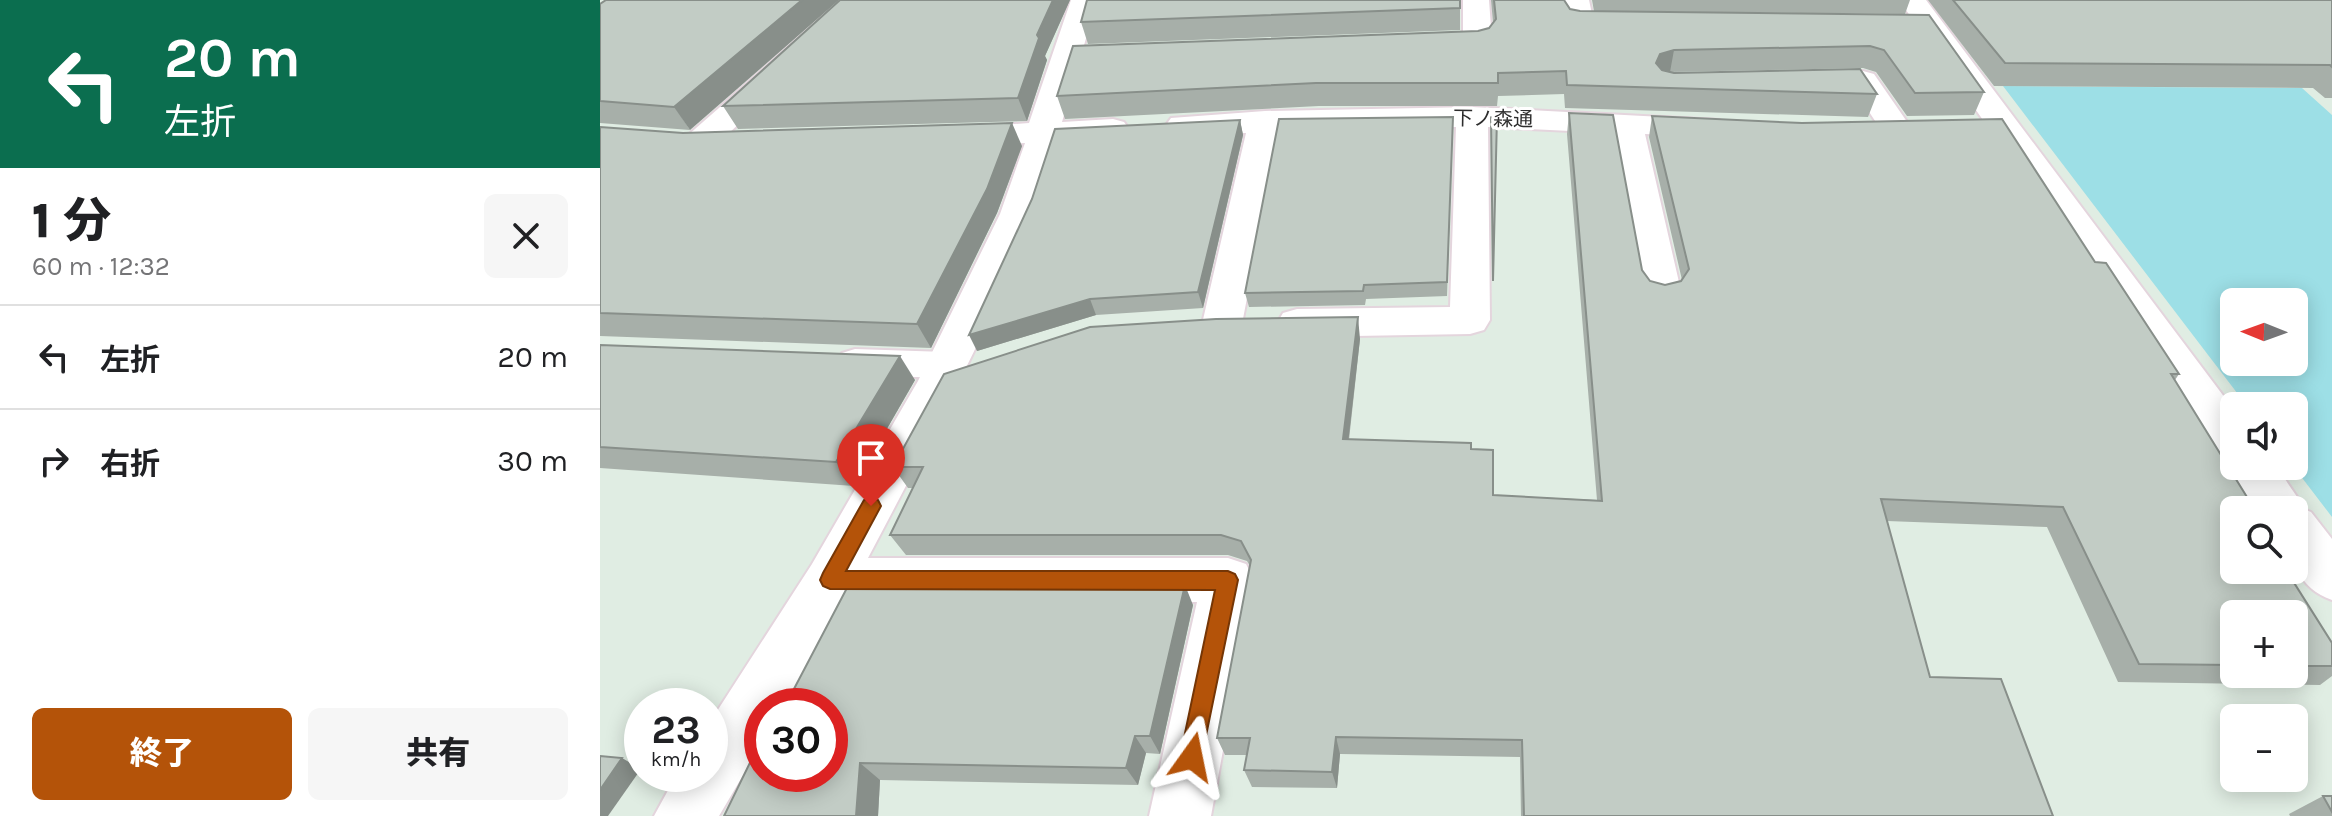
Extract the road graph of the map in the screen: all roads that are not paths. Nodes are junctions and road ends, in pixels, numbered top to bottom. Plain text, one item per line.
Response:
1 (858, 0) edge
2 (1084, 0) edge
3 (1476, 0) edge
4 (1576, 0) edge
5 (1914, 17) edge
6 (1659, 23) edge
7 (1400, 43) edge
8 (1093, 56) edge
9 (1063, 57) junction
10 (1788, 82) edge
11 (1472, 117) junction
12 (1265, 121) junction
13 (1627, 124) junction
14 (1734, 128) edge
15 (1896, 129) edge
16 (1042, 133) junction
17 (933, 136) edge
18 (746, 142) edge
19 (1661, 291) edge
20 (820, 361) edge
21 (955, 372) junction
22 (2220, 426) edge
23 (2308, 545) edge
24 (2332, 578) edge
25 (830, 580) junction
26 (685, 816) edge
27 (1180, 816) edge

1 - 18 street
2 - 9 street
3 - 7 street
4 - 6 street
5 - 22 street
8 - 9 street
9 - 16 street
10 - 15 street
11 - 12 street, 下ノ森通
11 - 12 street
11 - 13 street, 下ノ森通
12 - 16 street, 下ノ森通
13 - 14 street, 下ノ森通
13 - 19 street
16 - 17 street, 下ノ森通
16 - 21 street
20 - 21 lane
21 - 25 street
23 - 24 street
25 - 26 street
25 - 27 street

